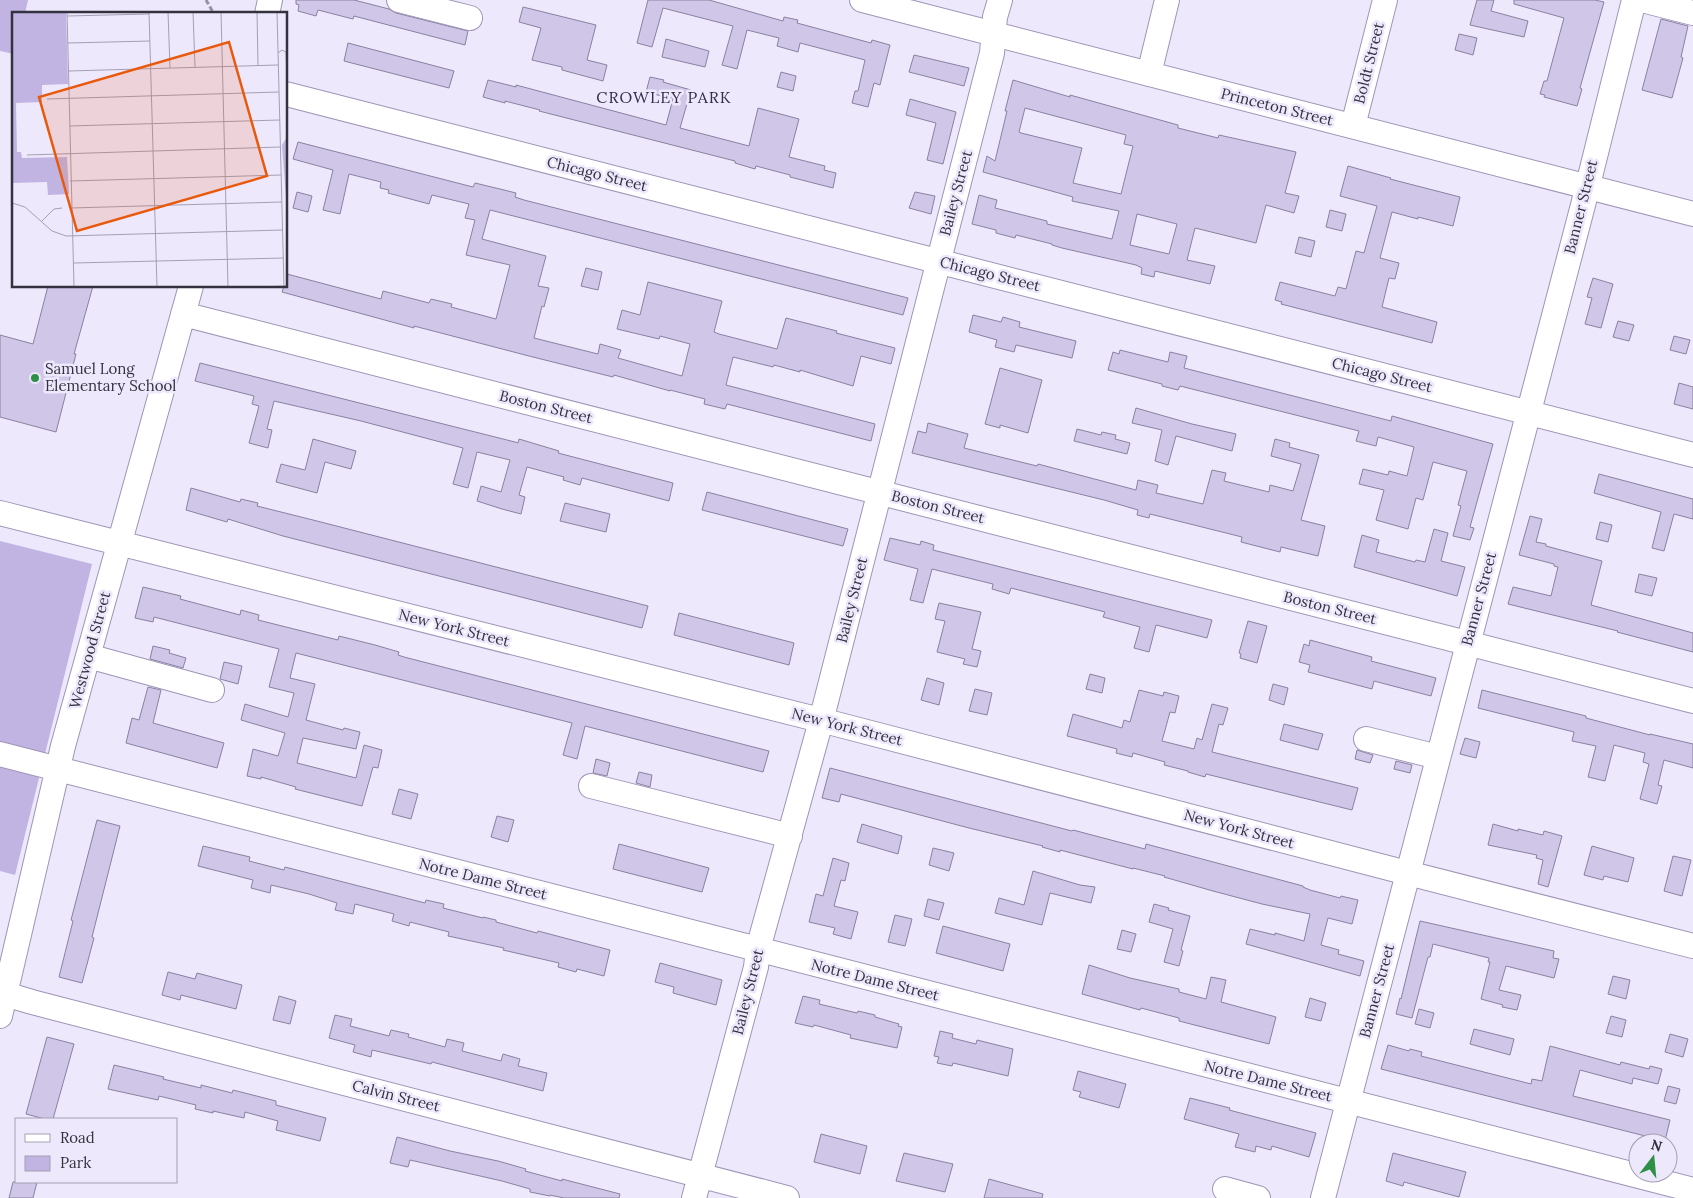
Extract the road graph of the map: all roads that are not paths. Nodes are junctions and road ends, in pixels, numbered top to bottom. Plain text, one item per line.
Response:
1 (399, 0) edge
2 (862, 0) edge
3 (1000, 0) edge
4 (1167, 0) edge
5 (1385, 0) edge
6 (1634, 0) edge
7 (1642, 0) edge
8 (1693, 13) edge
9 (470, 18) dead end
10 (994, 34) junction
11 (1148, 74) junction
12 (288, 95) edge
13 (1353, 126) junction
14 (1586, 186) junction
15 (1693, 214) edge
16 (938, 261) junction
17 (190, 288) edge
18 (183, 314) junction
19 (1528, 412) junction
20 (1693, 455) edge
21 (880, 492) junction
22 (0, 513) edge
23 (120, 543) junction
24 (1467, 643) junction
25 (88, 656) junction
26 (212, 690) dead end
27 (1693, 700) edge
28 (821, 721) junction
29 (1366, 739) dead end
30 (0, 754) edge
31 (1438, 757) junction
32 (58, 768) junction
33 (591, 786) dead end
34 (790, 836) junction
35 (1407, 873) junction
36 (1693, 946) edge
37 (758, 949) junction
38 (3, 1005) edge
39 (1348, 1101) junction
40 (700, 1175) junction
41 (1224, 1189) dead end
42 (1693, 1190) edge
43 (694, 1198) edge
44 (787, 1198) edge
45 (1258, 1198) edge
46 (1322, 1198) edge

1 - 9 street
2 - 10 street, Princeton Street
3 - 10 street, Bailey Street
4 - 11 street
5 - 13 street, Boldt Street
6 - 14 street, Banner Street
7 - 8 street
10 - 11 street, Princeton Street
10 - 16 street, Bailey Street
11 - 13 street, Princeton Street
12 - 16 street, Chicago Street
13 - 14 street, Princeton Street
14 - 15 street, Princeton Street
14 - 19 street, Banner Street
16 - 19 street, Chicago Street
16 - 21 street, Bailey Street
17 - 18 street, Westwood Street
18 - 21 street, Boston Street
18 - 23 street, Westwood Street
19 - 20 street, Chicago Street
19 - 24 street, Banner Street
21 - 24 street, Boston Street
21 - 28 street, Bailey Street
22 - 23 street, New York Street
23 - 25 street, Westwood Street
23 - 28 street, New York Street
24 - 27 street, Boston Street
24 - 31 street, Banner Street
25 - 26 street
25 - 32 street, Westwood Street
28 - 34 street, Bailey Street
28 - 35 street, New York Street
29 - 31 street
30 - 32 street, Notre Dame Street
31 - 35 street, Banner Street
32 - 37 street, Notre Dame Street
32 - 38 street, Westwood Street
33 - 34 street
34 - 37 street, Bailey Street
35 - 36 street, New York Street
35 - 39 street, Banner Street
37 - 39 street, Notre Dame Street
37 - 40 street, Bailey Street
38 - 40 street, Calvin Street
39 - 42 street, Notre Dame Street
39 - 46 street, Banner Street
40 - 43 street, Bailey Street
40 - 44 street, Calvin Street
41 - 45 street

